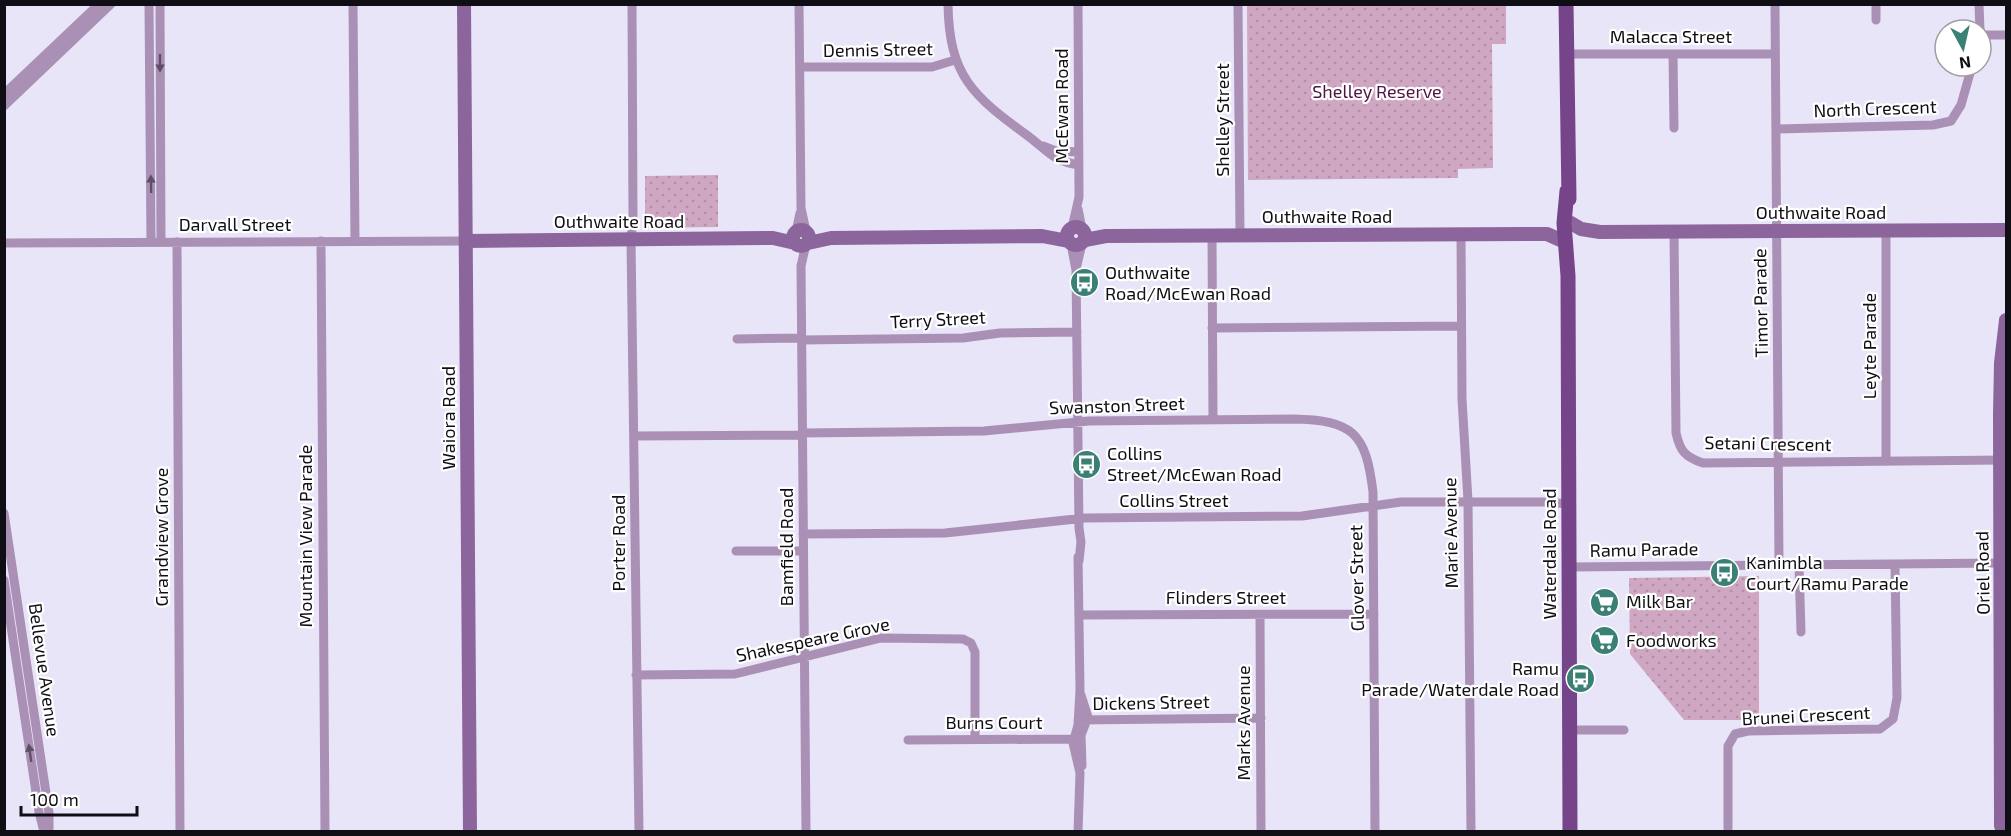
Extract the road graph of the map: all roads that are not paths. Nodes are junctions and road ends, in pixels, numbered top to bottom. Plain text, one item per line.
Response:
1 (99, 4) edge
2 (111, 4) edge
3 (149, 4) edge
4 (160, 4) edge
5 (353, 4) edge
6 (464, 4) edge
7 (632, 4) edge
8 (799, 4) edge
9 (948, 4) edge
10 (1078, 4) edge
11 (1238, 4) edge
12 (1566, 4) edge
13 (1775, 4) edge
14 (1876, 4) edge
15 (1876, 20) dead end
16 (1567, 54) junction
17 (1673, 54) junction
18 (1775, 54) junction
19 (955, 60) junction
20 (800, 68) junction
21 (1969, 78) edge
22 (4, 94) edge
23 (4, 106) edge
24 (1674, 128) dead end
25 (1776, 129) junction
26 (1039, 144) junction
27 (1079, 152) junction
28 (1079, 165) junction
29 (1568, 223) junction
30 (1776, 230) junction
31 (2007, 230) edge
32 (1674, 231) junction
33 (1886, 231) junction
34 (1600, 232) junction
35 (1461, 234) junction
36 (1548, 234) junction
37 (1240, 235) junction
38 (1076, 236) junction
39 (1212, 236) junction
40 (801, 238) junction
41 (633, 240) junction
42 (321, 241) junction
43 (355, 241) junction
44 (466, 241) junction
45 (151, 242) junction
46 (161, 242) junction
47 (177, 242) junction
48 (1568, 242) junction
49 (4, 243) edge
50 (2007, 320) edge
51 (1461, 326) junction
52 (1212, 328) junction
53 (1077, 332) junction
54 (737, 339) dead end
55 (802, 339) junction
56 (1213, 419) junction
57 (1078, 422) junction
58 (802, 434) junction
59 (635, 436) junction
60 (2003, 460) edge
61 (1886, 461) junction
62 (1779, 462) junction
63 (1468, 501) junction
64 (1570, 501) junction
65 (1373, 504) junction
66 (4, 513) edge
67 (1079, 524) junction
68 (803, 534) junction
69 (803, 551) junction
70 (736, 552) dead end
71 (2004, 563) edge
72 (1779, 565) junction
73 (1799, 566) junction
74 (1895, 566) junction
75 (1570, 567) junction
76 (4, 580) edge
77 (1374, 614) junction
78 (1079, 615) junction
79 (1260, 615) junction
80 (1802, 632) dead end
81 (804, 658) junction
82 (2004, 664) edge
83 (636, 675) junction
84 (1261, 718) junction
85 (1083, 720) junction
86 (1571, 730) junction
87 (1624, 730) dead end
88 (1077, 739) junction
89 (908, 740) dead end
90 (975, 740) junction
91 (1081, 818) junction
92 (637, 828) edge
93 (2000, 828) edge
94 (805, 830) edge
95 (45, 831) edge
96 (49, 831) edge
97 (180, 831) edge
98 (324, 831) edge
99 (470, 831) edge
100 (1078, 831) edge
101 (1085, 831) edge
102 (1261, 831) edge
103 (1375, 831) edge
104 (1471, 831) edge
105 (1570, 831) edge
106 (1728, 831) edge

1 - 22 street
2 - 23 street
45 -> 3 street
4 -> 46 street
5 - 43 street
6 - 44 street, Waiora Road
7 - 41 street, Porter Road
8 - 20 street, Bamfield Road
9 - 19 street
10 - 27 street, McEwan Road
11 - 37 street, Shelley Street
12 - 16 main road, Waterdale Road
13 - 18 street, Timor Parade
14 - 15 street
16 - 17 street, Malacca Street
16 - 29 main road, Waterdale Road
17 - 18 street, Malacca Street
17 - 24 street
18 - 25 street, Timor Parade
19 - 20 street, Dennis Street
19 - 26 street
20 - 40 street, Bamfield Road
21 - 25 street, North Crescent
25 - 30 street, Timor Parade
26 - 27 street
26 - 28 street
27 - 28 street, McEwan Road
28 - 38 street, McEwan Road
29 - 34 street, Outhwaite Road
29 - 36 street
29 - 48 main road, Waterdale Road
30 - 32 street, Outhwaite Road
30 - 33 street, Outhwaite Road
30 - 62 street, Timor Parade
31 - 33 street, Outhwaite Road
32 - 34 street, Outhwaite Road
32 - 62 street, Setani Crescent
33 - 61 street, Leyte Parade
34 - 48 street, Outhwaite Road
35 - 36 street, Outhwaite Road
35 - 37 street, Outhwaite Road
35 - 51 street, Marie Avenue
36 - 48 street, Outhwaite Road
37 - 39 street, Outhwaite Road
38 - 39 street, Outhwaite Road
38 - 40 street, Outhwaite Road
38 - 53 street, McEwan Road
39 - 52 street
40 - 41 street, Outhwaite Road
40 - 55 street, Bamfield Road
41 - 44 street, Outhwaite Road
41 - 59 street, Porter Road
42 - 43 street, Darvall Street
42 - 47 street, Darvall Street
42 - 98 street, Mountain View Parade
43 - 44 street, Darvall Street
44 - 99 street, Waiora Road
45 - 46 street, Darvall Street
45 - 49 street, Darvall Street
46 - 47 street, Darvall Street
47 - 97 street, Grandview Grove
48 - 64 main road, Waterdale Road
50 - 60 street, Oriel Road
51 - 52 street
51 - 63 street, Marie Avenue
52 - 56 street
53 - 55 street, Terry Street
53 - 57 street, McEwan Road
54 - 55 street, Terry Street
55 - 58 street, Bamfield Road
56 - 57 street, Swanston Street
56 - 65 street, Swanston Street
57 - 58 street, Swanston Street
57 - 67 street, McEwan Road
58 - 59 street, Swanston Street
58 - 68 street, Bamfield Road
59 - 83 street, Porter Road
60 - 61 street, Setani Crescent
60 - 71 street, Oriel Road
61 - 62 street, Setani Crescent
62 - 72 street, Timor Parade
63 - 64 street, Collins Street
63 - 65 street, Collins Street
63 - 104 street, Marie Avenue
64 - 75 main road, Waterdale Road
65 - 67 street, Collins Street
65 - 77 street, Glover Street
66 - 96 street, Bellevue Avenue
67 - 68 street, Collins Street
67 - 78 street, McEwan Road
68 - 69 street, Bamfield Road
69 - 70 street
69 - 81 street, Bamfield Road
71 - 74 street, Ramu Parade
71 - 82 street, Oriel Road
72 - 73 street, Ramu Parade
72 - 75 street, Ramu Parade
73 - 74 street, Ramu Parade
73 - 80 street
74 - 106 street, Brunei Crescent
75 - 86 main road, Waterdale Road
95 -> 76 street, Bellevue Avenue
77 - 79 street, Flinders Street
77 - 103 street, Glover Street
78 - 79 street, Flinders Street
78 - 85 street, McEwan Road
79 - 84 street, Marks Avenue
81 - 83 street, Shakespeare Grove
81 - 90 street, Shakespeare Grove
81 - 94 street, Bamfield Road
82 - 93 street, Oriel Road
83 - 92 street, Porter Road
84 - 85 street, Dickens Street
84 - 102 street, Marks Avenue
85 - 88 street, McEwan Road
86 - 87 street
86 - 105 main road, Waterdale Road
88 - 90 street, Burns Court
88 - 91 street, McEwan Road
89 - 90 street, Burns Court
91 - 100 street, McEwan Road
91 - 101 street, McEwan Road

